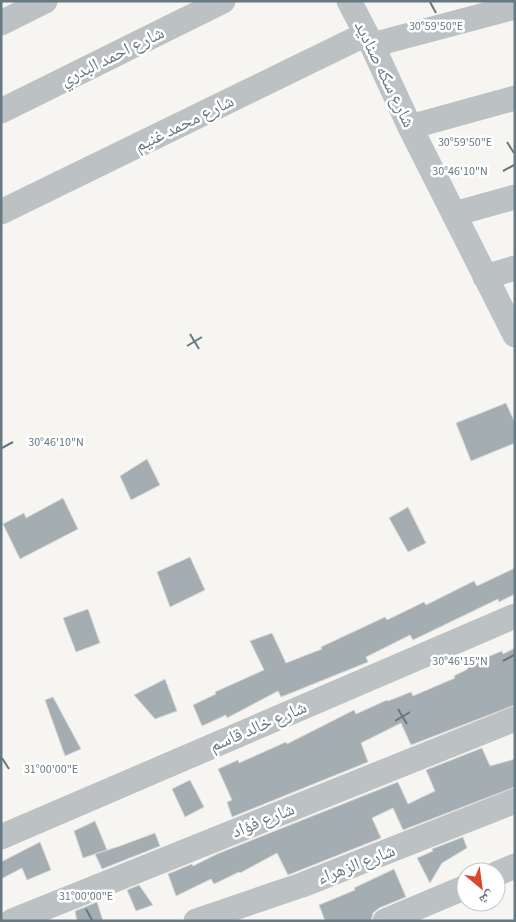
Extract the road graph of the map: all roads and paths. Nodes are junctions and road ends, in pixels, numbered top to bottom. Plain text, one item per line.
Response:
1 (45, 1) edge
2 (223, 1) edge
3 (349, 1) edge
4 (515, 7) edge
5 (1, 23) edge
6 (369, 40) junction
7 (515, 98) edge
8 (1, 111) edge
9 (410, 127) junction
10 (515, 197) edge
11 (1, 212) edge
12 (454, 214) junction
13 (515, 268) edge
14 (485, 277) junction
15 (515, 335) edge
16 (515, 616) edge
17 (515, 719) edge
18 (515, 801) edge
19 (1, 836) edge
20 (456, 891) edge
21 (12, 921) edge
22 (196, 921) edge
23 (385, 921) edge

1 - 5 street
2 - 8 street, شارع احمد البدري
3 - 6 street, شارع سكه صناديد
4 - 6 street, شارع محمد غنيم
6 - 9 street, شارع سكه صناديد
6 - 11 street, شارع محمد غنيم
7 - 9 street
9 - 12 street, شارع سكه صناديد
10 - 12 street
12 - 14 street, شارع سكه صناديد
13 - 14 street
14 - 15 street, شارع سكه صناديد
16 - 19 street, شارع خالد قاسم
17 - 21 street, شارع فؤاد
18 - 22 street, شارع الزهراء
20 - 23 street

